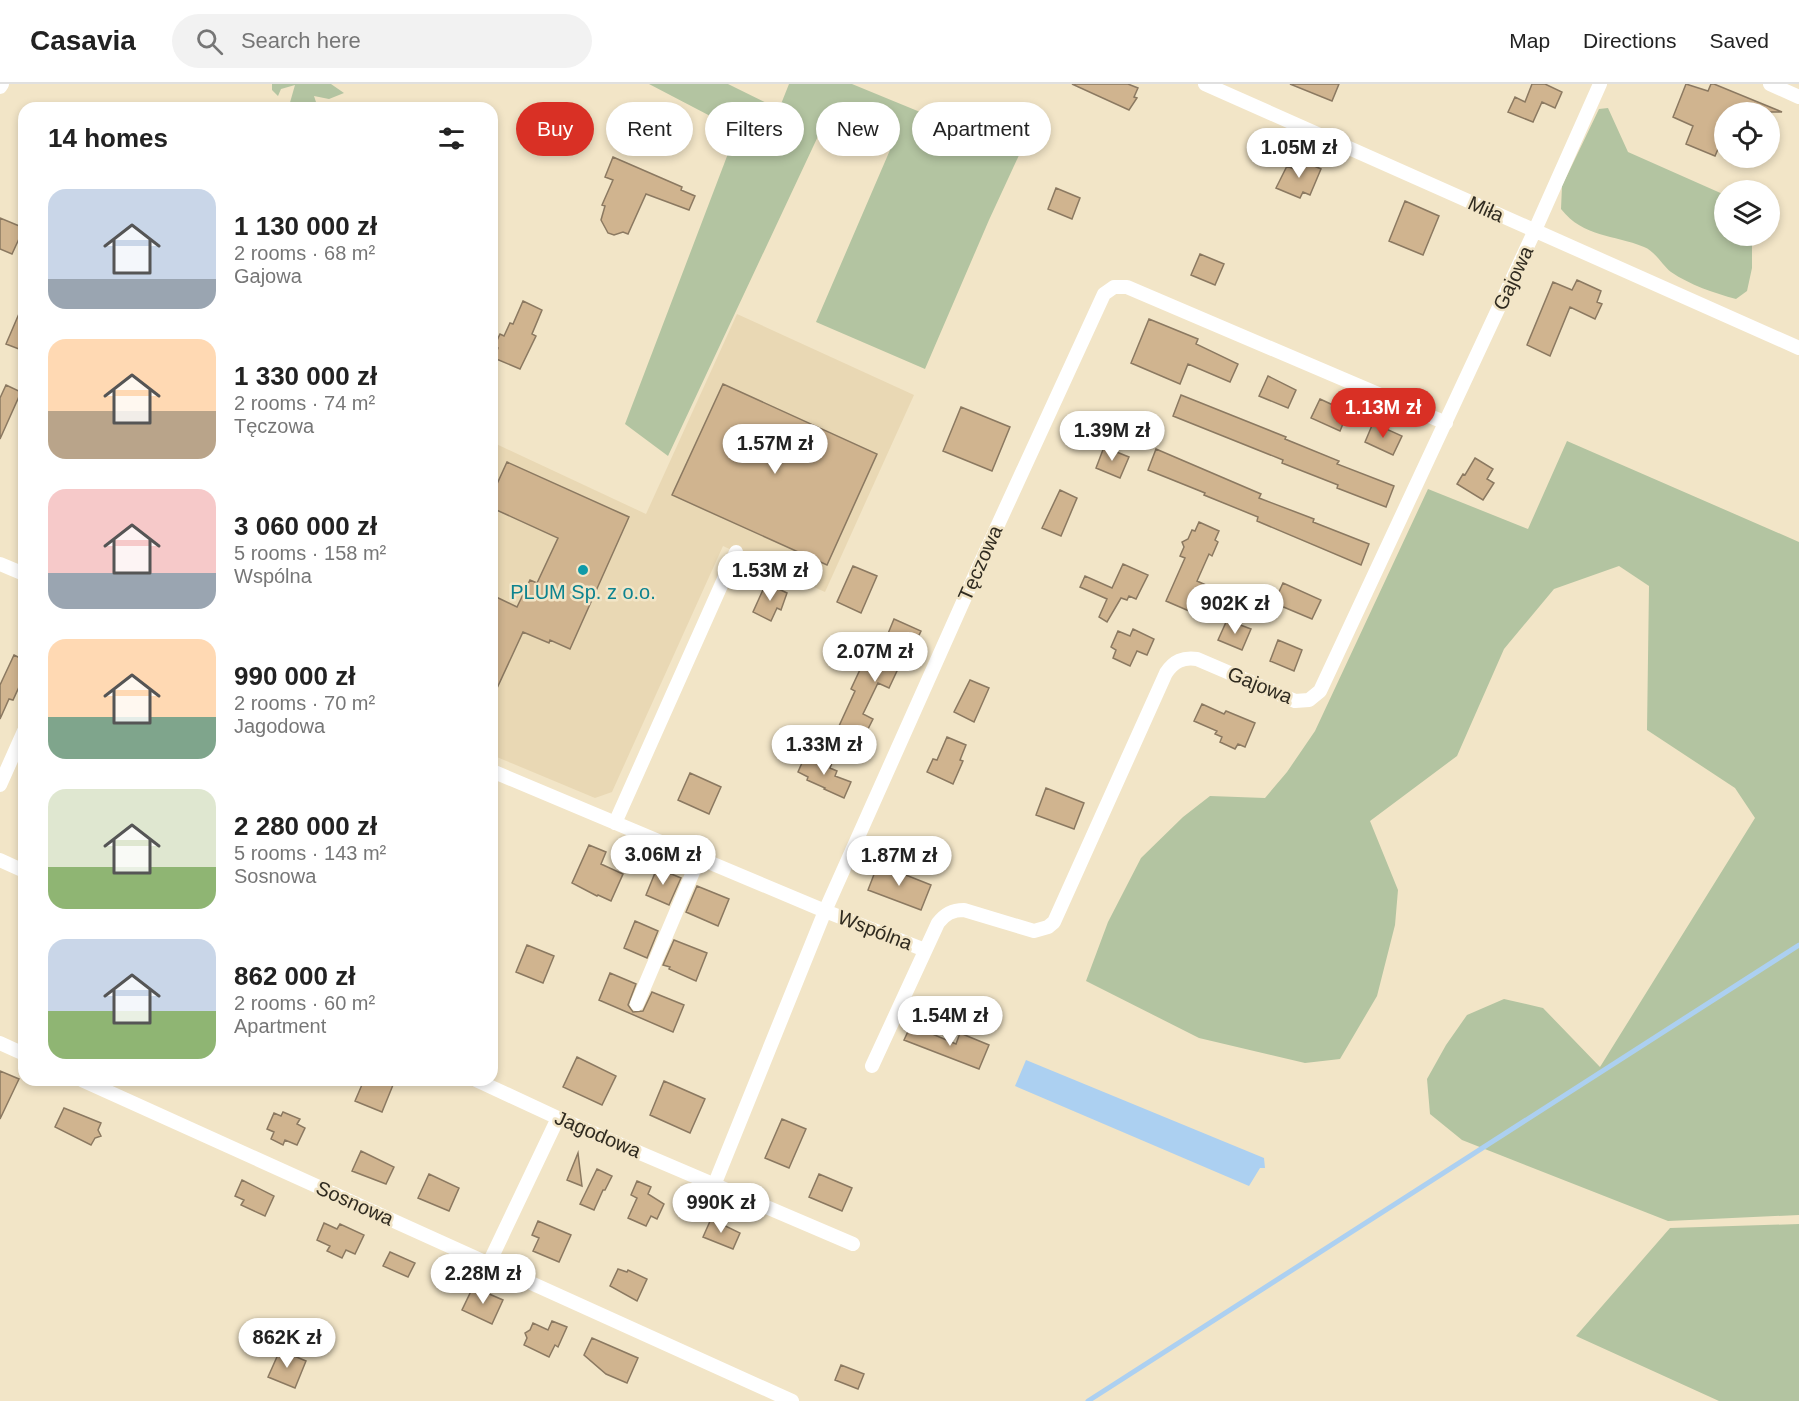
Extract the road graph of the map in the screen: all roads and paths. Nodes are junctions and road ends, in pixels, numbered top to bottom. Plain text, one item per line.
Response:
1 (1206, 84) edge
2 (1600, 84) edge
3 (1770, 84) edge
4 (1799, 97) edge
5 (1535, 230) junction
6 (1799, 348) edge
7 (1446, 423) junction
8 (736, 552) dead end
9 (0, 564) edge
10 (18, 572) edge
11 (18, 744) edge
12 (498, 774) edge
13 (0, 785) edge
14 (615, 823) junction
15 (699, 858) junction
16 (0, 860) edge
17 (18, 868) edge
18 (825, 911) junction
19 (925, 950) junction
20 (637, 1004) dead end
21 (0, 1043) edge
22 (18, 1051) edge
23 (872, 1066) dead end
24 (95, 1086) edge
25 (489, 1086) edge
26 (558, 1118) junction
27 (715, 1183) junction
28 (853, 1244) dead end
29 (489, 1263) junction
30 (792, 1401) edge

1 - 5 street, Miła
2 - 5 street, Gajowa
3 - 4 street
5 - 6 street, Miła
5 - 7 street, Gajowa
7 - 18 street, Tęczowa
7 - 19 street, Gajowa
8 - 14 street
9 - 10 street
11 - 13 street
12 - 14 street, Wspólna
14 - 15 street, Wspólna
15 - 18 street, Wspólna
15 - 20 street
16 - 17 street
18 - 19 street, Wspólna
18 - 27 street, Tęczowa
19 - 23 street, Gajowa
21 - 22 street
24 - 29 street, Sosnowa
25 - 26 street, Jagodowa
26 - 27 street, Jagodowa
26 - 29 street
27 - 28 street, Jagodowa
29 - 30 street, Sosnowa

